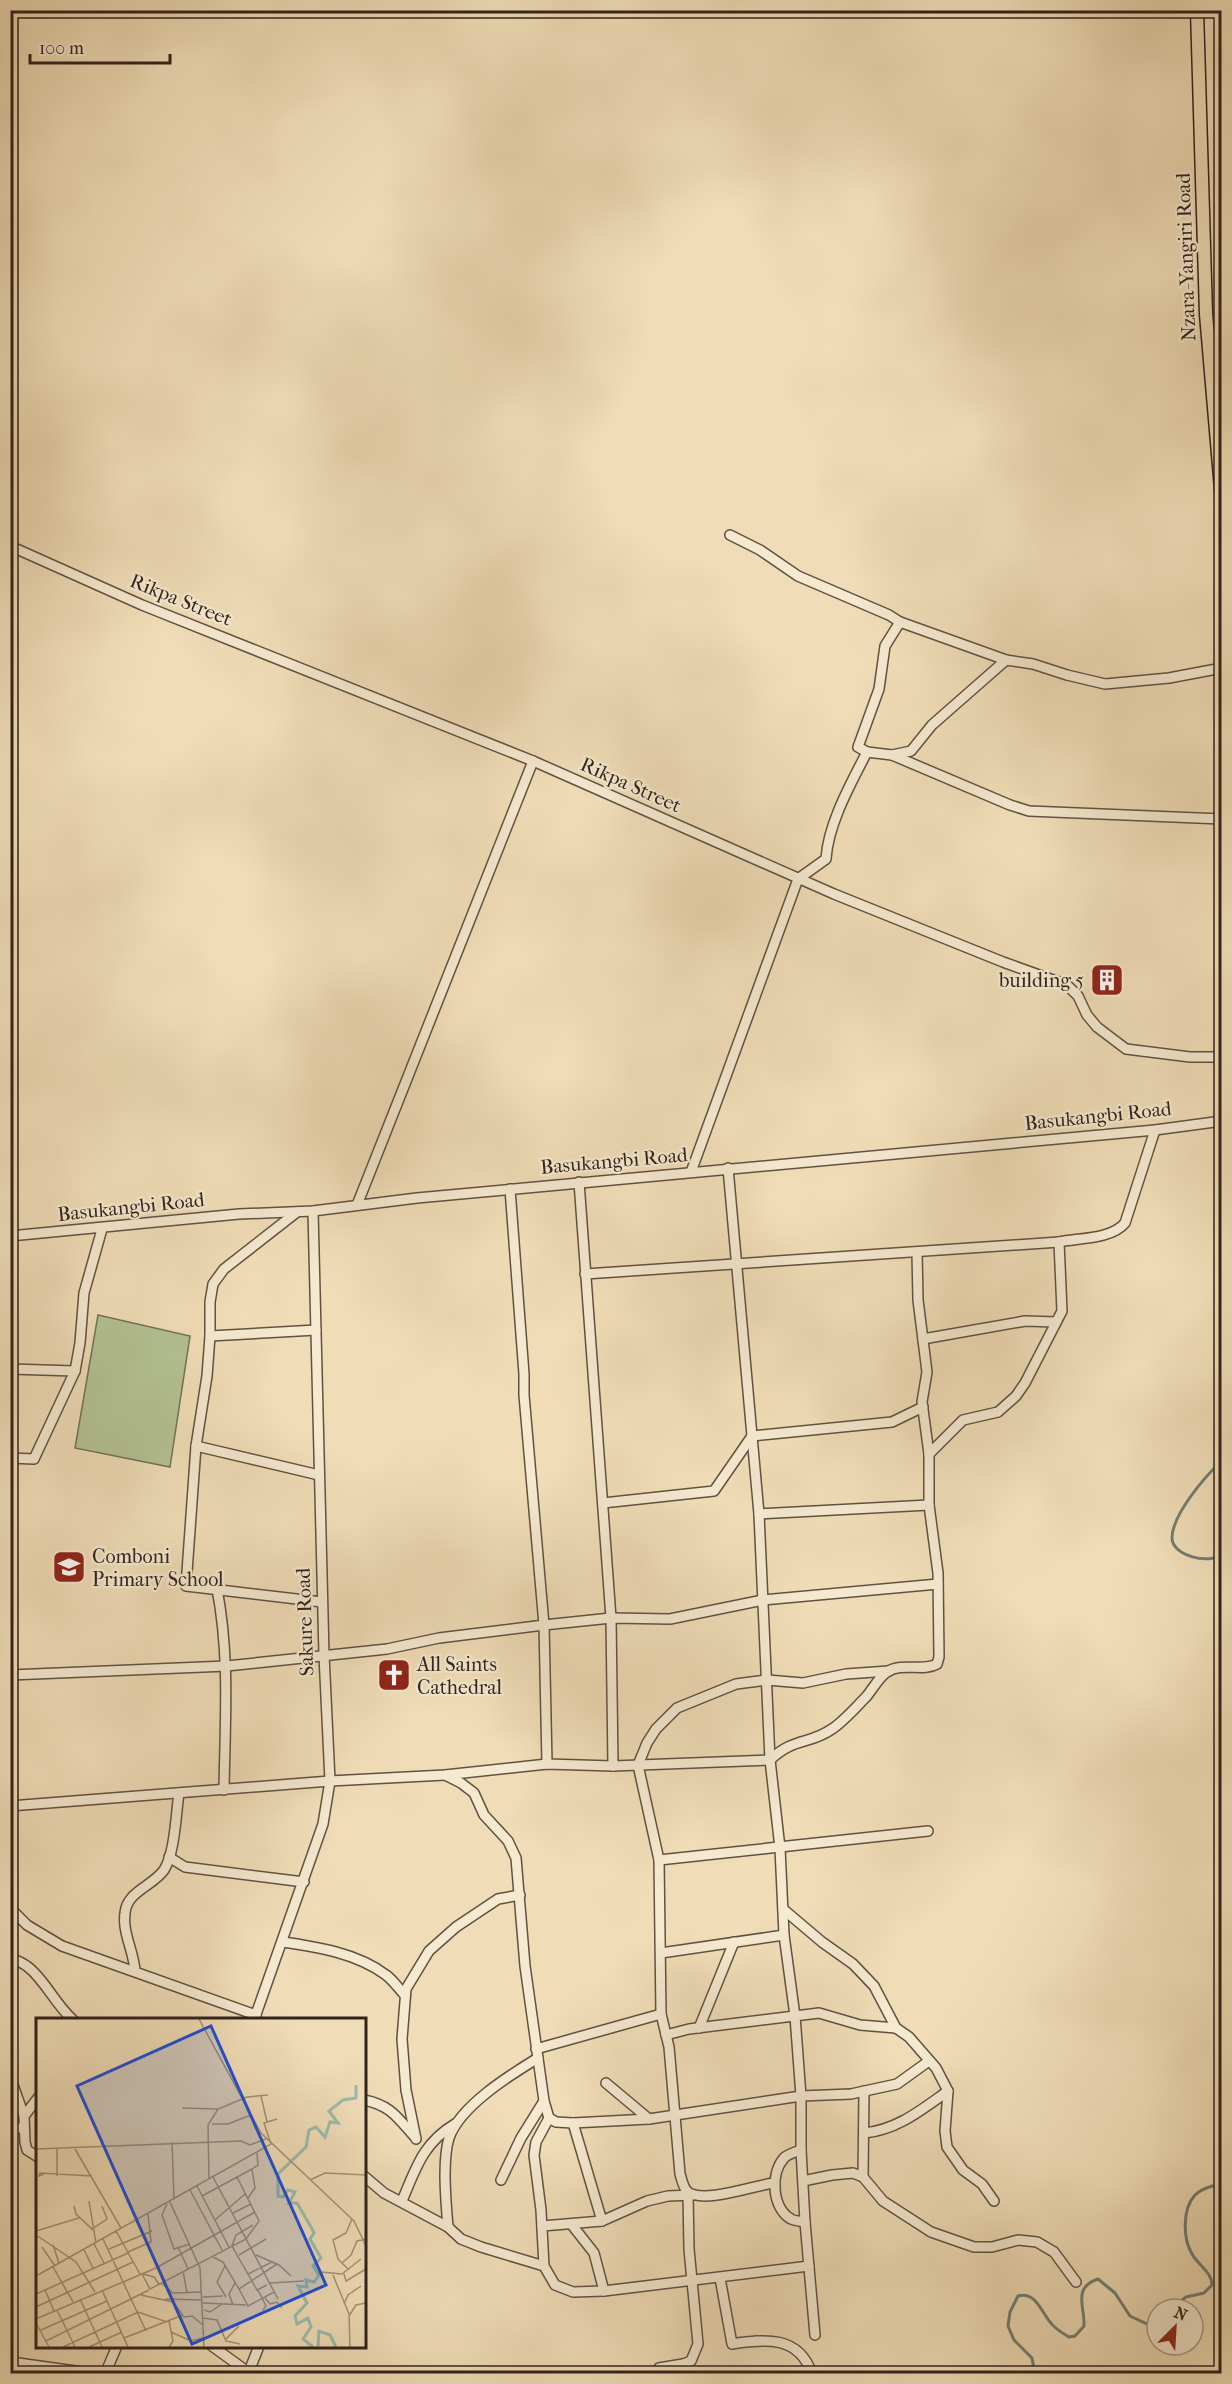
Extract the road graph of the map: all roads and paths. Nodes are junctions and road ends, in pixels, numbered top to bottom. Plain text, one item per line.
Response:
1 (1197, 10) edge
2 (1221, 501) edge
3 (730, 535) dead end
4 (10, 546) edge
5 (900, 622) junction
6 (1006, 660) junction
7 (1221, 668) edge
8 (867, 752) junction
9 (892, 754) junction
10 (533, 761) junction
11 (1221, 819) edge
12 (798, 879) junction
13 (1221, 1057) edge
14 (1221, 1120) edge
15 (1155, 1130) junction
16 (728, 1168) junction
17 (691, 1172) junction
18 (579, 1182) junction
19 (510, 1189) junction
20 (357, 1205) junction
21 (313, 1211) junction
22 (297, 1212) junction
23 (102, 1229) junction
24 (10, 1236) edge
25 (1059, 1242) junction
26 (917, 1252) junction
27 (737, 1265) junction
28 (585, 1274) junction
29 (1056, 1322) junction
30 (316, 1330) junction
31 (210, 1336) junction
32 (923, 1339) junction
33 (10, 1369) edge
34 (75, 1371) junction
35 (923, 1407) junction
36 (752, 1436) junction
37 (196, 1446) junction
38 (929, 1454) junction
39 (10, 1458) edge
40 (319, 1475) junction
41 (603, 1503) junction
42 (929, 1505) junction
43 (759, 1514) junction
44 (938, 1584) junction
45 (217, 1589) junction
46 (763, 1600) junction
47 (322, 1602) junction
48 (611, 1618) junction
49 (544, 1625) junction
50 (324, 1655) junction
51 (226, 1666) junction
52 (889, 1671) junction
53 (10, 1675) edge
54 (767, 1680) junction
55 (770, 1760) junction
56 (547, 1764) junction
57 (639, 1765) junction
58 (613, 1766) junction
59 (445, 1775) junction
60 (330, 1781) junction
61 (224, 1790) junction
62 (179, 1793) junction
63 (10, 1806) edge
64 (928, 1831) dead end
65 (780, 1848) junction
66 (170, 1857) junction
67 (659, 1860) junction
68 (304, 1882) junction
69 (520, 1895) junction
70 (10, 1908) edge
71 (783, 1909) junction
72 (784, 1935) junction
73 (283, 1942) junction
74 (734, 1942) junction
75 (661, 1953) junction
76 (10, 1958) edge
77 (135, 1971) junction
78 (405, 1995) junction
79 (661, 2014) junction
80 (795, 2016) junction
81 (255, 2017) edge
82 (72, 2018) edge
83 (699, 2028) junction
84 (896, 2028) junction
85 (666, 2035) junction
86 (537, 2054) junction
87 (929, 2061) junction
88 (10, 2069) edge
89 (606, 2083) dead end
90 (864, 2091) junction
91 (948, 2091) junction
92 (801, 2096) junction
93 (366, 2100) edge
94 (36, 2101) edge
95 (544, 2101) junction
96 (24, 2116) junction
97 (676, 2116) junction
98 (549, 2118) junction
99 (650, 2119) junction
100 (456, 2123) junction
101 (573, 2123) junction
102 (10, 2128) edge
103 (24, 2128) junction
104 (864, 2133) junction
105 (416, 2139) junction
106 (425, 2149) junction
107 (801, 2150) junction
108 (36, 2156) edge
109 (863, 2176) junction
110 (366, 2178) edge
111 (501, 2180) dead end
112 (803, 2181) junction
113 (774, 2183) junction
114 (691, 2195) junction
115 (402, 2201) junction
116 (993, 2201) dead end
117 (602, 2221) junction
118 (805, 2222) junction
119 (572, 2225) junction
120 (542, 2226) junction
121 (448, 2227) junction
122 (544, 2266) junction
123 (809, 2266) junction
124 (720, 2278) junction
125 (692, 2281) junction
126 (1076, 2282) dead end
127 (604, 2291) junction
128 (815, 2335) dead end
129 (116, 2348) edge
130 (215, 2348) edge
131 (258, 2348) edge
132 (10, 2359) edge
133 (660, 2368) dead end
134 (97, 2373) edge
135 (105, 2373) edge
136 (248, 2373) edge
137 (812, 2373) edge

1 - 2 main road, Nzara-Yangiri Road
3 - 5 street
4 - 10 street, Rikpa Street
5 - 6 street
5 - 8 street
6 - 7 street
6 - 9 street
8 - 9 street
8 - 12 street
9 - 11 street
10 - 12 street, Rikpa Street
10 - 20 street
12 - 13 street, Rikpa Street
12 - 17 street
14 - 15 street, Basukangbi Road
15 - 16 street, Basukangbi Road
15 - 25 street
16 - 17 street, Basukangbi Road
16 - 27 street
17 - 18 street, Basukangbi Road
18 - 19 street, Basukangbi Road
18 - 28 street
19 - 20 street, Basukangbi Road
19 - 49 street
20 - 21 street, Basukangbi Road
21 - 22 street, Basukangbi Road
21 - 30 street, Sakure Road
22 - 23 street, Basukangbi Road
22 - 31 street
23 - 24 street, Basukangbi Road
23 - 34 street
25 - 26 street
25 - 29 street
26 - 27 street
26 - 32 street
27 - 28 street
27 - 36 street
28 - 41 street
29 - 32 street
29 - 38 street
30 - 31 street
30 - 40 street, Sakure Road
31 - 37 street
32 - 35 street
33 - 34 street
34 - 39 street
35 - 36 street
35 - 38 street
36 - 41 street
36 - 43 street
37 - 40 street
37 - 45 street
38 - 42 street
40 - 47 street, Sakure Road
41 - 48 street
42 - 43 street
42 - 44 street
43 - 46 street
44 - 46 street
44 - 52 street
45 - 47 street
45 - 51 street
46 - 48 street
46 - 54 street
47 - 50 street, Sakure Road
48 - 49 street
48 - 58 street
49 - 50 street
49 - 56 street
50 - 51 street
50 - 60 street, Sakure Road
51 - 53 street
51 - 61 street
52 - 54 street
52 - 55 street
54 - 55 street
54 - 57 street
55 - 57 street
55 - 65 street
56 - 58 street
56 - 59 street
57 - 58 street
57 - 67 street
59 - 60 street
59 - 69 street
60 - 61 street
60 - 68 street, Sakure Road
61 - 62 street
62 - 63 street
62 - 66 street
64 - 65 street
65 - 67 street
65 - 71 street
66 - 68 street
66 - 77 street
67 - 75 street
68 - 73 street, Sakure Road
69 - 78 street
69 - 86 street
70 - 77 street
71 - 72 street
71 - 84 street
72 - 74 street
72 - 80 street
73 - 78 street
73 - 81 street, Sakure Road
74 - 75 street
74 - 83 street
75 - 79 street
76 - 82 street
77 - 81 street
78 - 105 street
79 - 85 street
79 - 86 street
80 - 83 street
80 - 84 street
80 - 92 street
83 - 85 street
84 - 87 street
85 - 97 street
86 - 95 street
86 - 100 street
87 - 90 street
87 - 91 street
88 - 96 street
89 - 99 street
90 - 92 street
90 - 104 street
91 - 104 street
91 - 116 street
92 - 97 street
92 - 107 street
93 - 105 street
94 - 96 street
95 - 98 street
95 - 111 street
96 - 103 street
97 - 99 street
97 - 114 street
98 - 101 street
98 - 120 street
99 - 101 street
100 - 106 street
100 - 121 street
101 - 117 street
102 - 103 street
103 - 108 street
104 - 109 street
105 - 106 street
106 - 115 street
107 - 112 street
107 - 113 street
109 - 112 street
109 - 126 street
110 - 115 street
112 - 118 street
113 - 114 street
113 - 118 street
114 - 117 street
114 - 125 street
115 - 121 street
117 - 119 street
118 - 123 street
119 - 120 street
119 - 127 street
120 - 122 street
121 - 122 street
122 - 127 street
123 - 124 street
123 - 128 street
124 - 125 street
124 - 137 street
125 - 127 street
125 - 133 street
129 - 135 street
130 - 136 street
131 - 136 street
132 - 134 street

